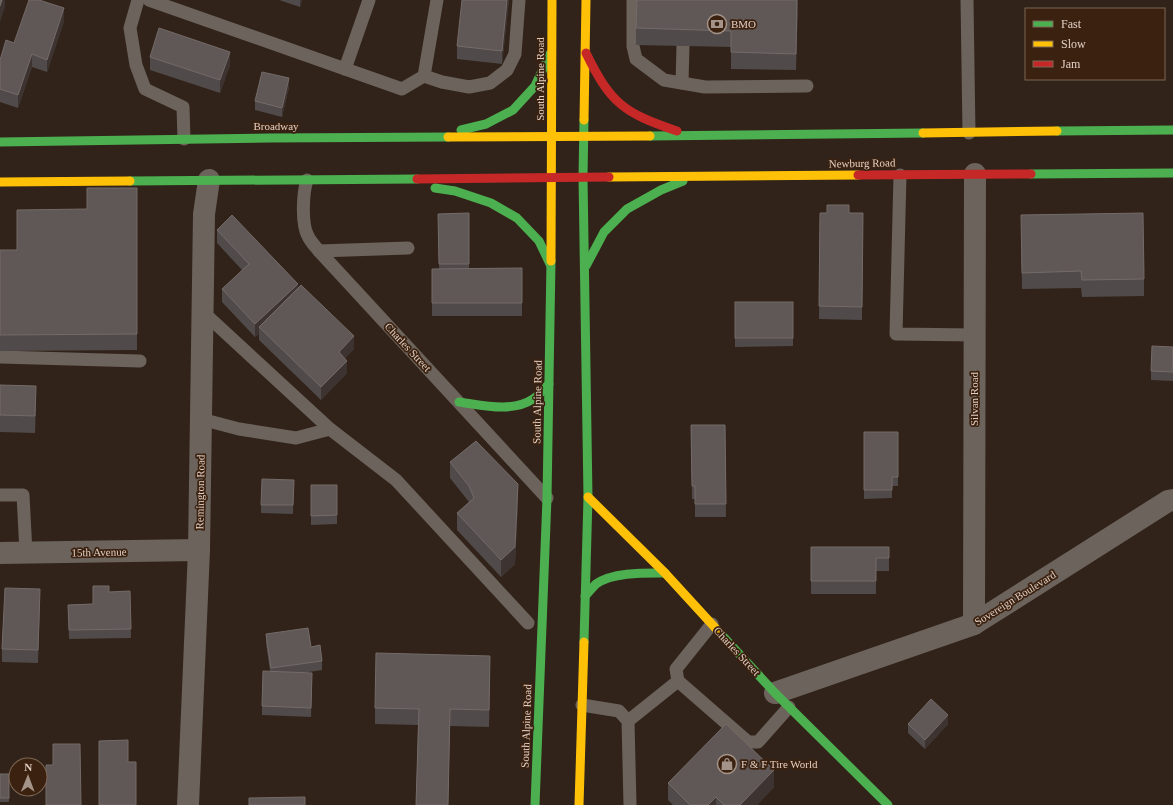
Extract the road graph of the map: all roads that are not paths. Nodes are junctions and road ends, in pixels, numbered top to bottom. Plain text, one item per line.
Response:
1 (138, 0) edge
2 (149, 0) edge
3 (368, 0) edge
4 (437, 0) edge
5 (519, 0) edge
6 (552, 0) edge
7 (586, 0) edge
8 (633, 0) edge
9 (967, 0) edge
10 (183, 6) edge
11 (682, 46) edge
12 (552, 50) junction
13 (585, 50) junction
14 (344, 68) junction
15 (424, 76) junction
16 (682, 83) junction
17 (807, 86) dead end
18 (1173, 130) edge
19 (969, 133) junction
20 (694, 136) junction
21 (552, 137) junction
22 (583, 137) junction
23 (438, 138) junction
24 (184, 139) junction
25 (0, 142) edge
26 (1173, 173) edge
27 (975, 174) junction
28 (900, 175) junction
29 (695, 176) junction
30 (551, 178) junction
31 (583, 178) junction
32 (387, 179) junction
33 (209, 180) junction
34 (307, 180) junction
35 (0, 182) edge
36 (408, 248) dead end
37 (319, 251) junction
38 (551, 267) junction
39 (585, 268) junction
40 (202, 312) junction
41 (974, 335) junction
42 (0, 357) edge
43 (140, 361) dead end
44 (549, 384) junction
45 (458, 402) junction
46 (201, 419) junction
47 (330, 428) junction
48 (0, 495) edge
49 (588, 497) junction
50 (548, 498) junction
51 (1173, 500) edge
52 (199, 550) junction
53 (0, 553) edge
54 (26, 553) junction
55 (665, 573) junction
56 (585, 596) junction
57 (528, 623) dead end
58 (712, 624) junction
59 (974, 624) junction
60 (678, 681) junction
61 (782, 700) junction
62 (582, 705) junction
63 (628, 721) junction
64 (188, 805) edge
65 (534, 805) edge
66 (579, 805) edge
67 (630, 805) edge
68 (887, 805) edge

1 - 24 lane
2 - 10 lane
3 - 14 lane
4 - 15 lane
5 - 15 lane
6 - 12 main road, South Alpine Road
7 - 13 main road
8 - 16 lane
9 - 19 lane
10 - 14 lane
11 - 16 lane
12 - 21 main road, South Alpine Road
12 - 23 main road
13 - 20 main road
13 - 22 main road
14 - 15 lane
16 - 17 lane
18 - 19 main road
19 - 20 main road
20 - 22 main road
21 - 22 main road
21 - 23 main road, Broadway
21 - 30 main road, South Alpine Road
22 - 31 main road
23 - 24 main road, Broadway
24 - 25 main road, Broadway
26 - 27 main road, Newburg Road
27 - 28 main road, Newburg Road
27 - 41 street, Silvan Road
28 - 29 main road, Newburg Road
28 - 41 lane
29 - 31 main road, Newburg Road
29 - 39 main road
30 - 31 main road, Newburg Road
30 - 32 main road
30 - 38 main road, South Alpine Road
31 - 39 main road
32 - 34 main road
32 - 38 main road
33 - 34 main road
33 - 35 main road
33 - 40 street, Remington Road
34 - 37 lane, Charles Street
36 - 37 lane
37 - 45 lane, Charles Street
38 - 44 main road, South Alpine Road
39 - 49 main road
40 - 46 street, Remington Road
40 - 47 lane
41 - 59 street, Silvan Road
42 - 43 lane
44 - 45 main road
44 - 50 main road, South Alpine Road
45 - 50 lane, Charles Street
46 - 47 lane
46 - 52 street, Remington Road
47 - 57 lane
48 - 54 lane
49 - 55 main road, Charles Street
49 - 56 main road
50 - 65 main road, South Alpine Road
51 - 59 street, Sovereign Boulevard
52 - 54 street, 15th Avenue
52 - 64 street, Remington Road
53 - 54 street, 15th Avenue
55 - 56 main road
55 - 58 main road, Charles Street
56 - 62 main road
58 - 60 lane
58 - 61 main road, Charles Street
59 - 61 street, Sovereign Boulevard
60 - 61 lane
60 - 63 lane
61 - 68 main road, Charles Street
62 - 63 lane
62 - 66 main road
63 - 67 lane

